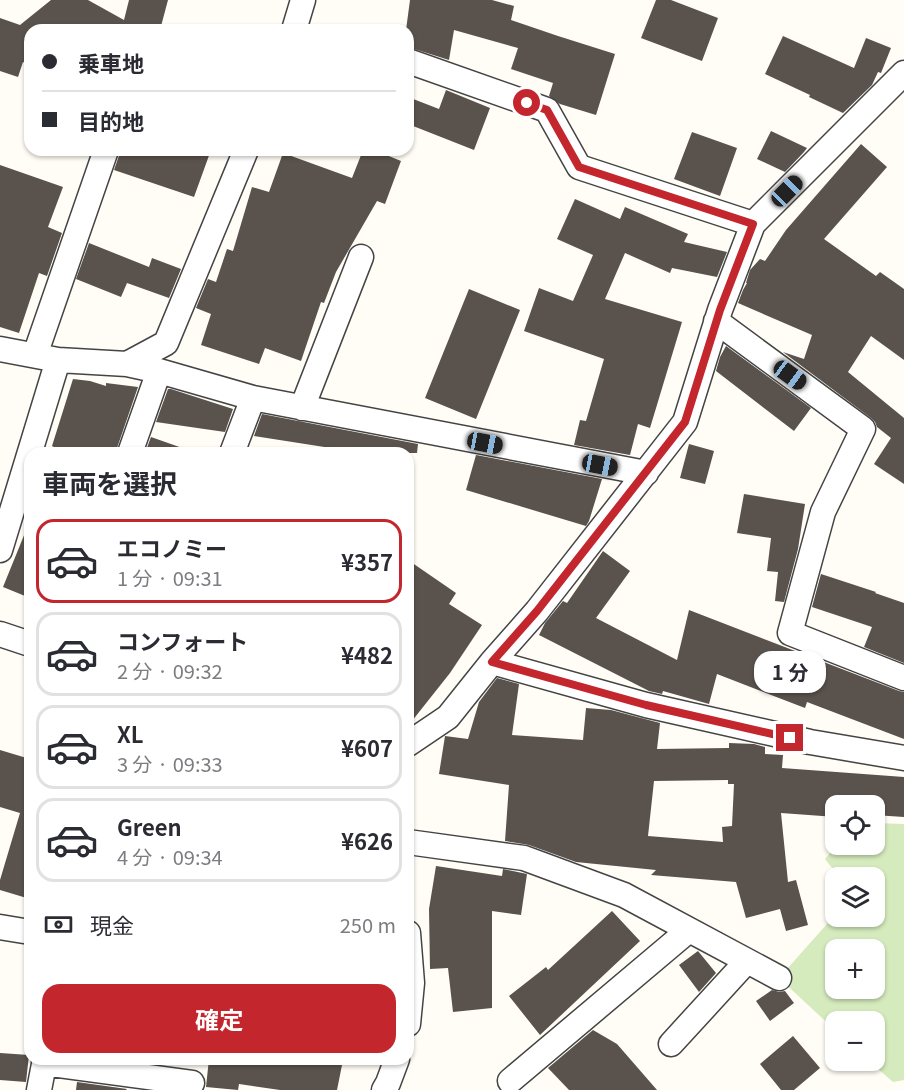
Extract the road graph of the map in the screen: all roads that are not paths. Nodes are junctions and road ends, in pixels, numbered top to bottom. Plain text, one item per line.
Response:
1 (303, 0) edge
2 (296, 24) edge
3 (414, 63) edge
4 (904, 73) edge
5 (104, 156) edge
6 (244, 156) edge
7 (753, 224) junction
8 (361, 257) dead end
9 (716, 321) junction
10 (0, 349) edge
11 (47, 358) junction
12 (128, 364) junction
13 (159, 370) junction
14 (253, 398) junction
15 (302, 408) junction
16 (25, 447) edge
17 (132, 447) edge
18 (234, 447) edge
19 (24, 452) edge
20 (646, 473) junction
21 (0, 550) edge
22 (0, 634) edge
23 (24, 642) edge
24 (492, 662) junction
25 (904, 678) edge
26 (414, 740) edge
27 (904, 758) edge
28 (414, 843) edge
29 (0, 927) edge
30 (689, 930) junction
31 (24, 931) edge
32 (747, 961) junction
33 (780, 978) dead end
34 (671, 1044) dead end
35 (43, 1065) edge
36 (71, 1065) edge
37 (395, 1065) edge
38 (510, 1080) dead end
39 (192, 1083) dead end
40 (39, 1090) edge
41 (384, 1090) edge

1 - 2 street
3 - 7 street
4 - 7 street
5 - 11 street
6 - 12 street
7 - 9 street
8 - 15 street
9 - 20 street
9 - 25 street
10 - 11 street
11 - 12 street
11 - 16 street
12 - 13 street
13 - 14 street
13 - 17 street
14 - 15 street
14 - 18 street
15 - 20 street
19 - 21 street
20 - 24 street
22 - 23 street
24 - 26 street
24 - 27 street
28 - 30 street
29 - 31 street
30 - 32 street
30 - 38 street
32 - 33 street
32 - 34 street
35 - 40 street
36 - 39 street
37 - 41 street

